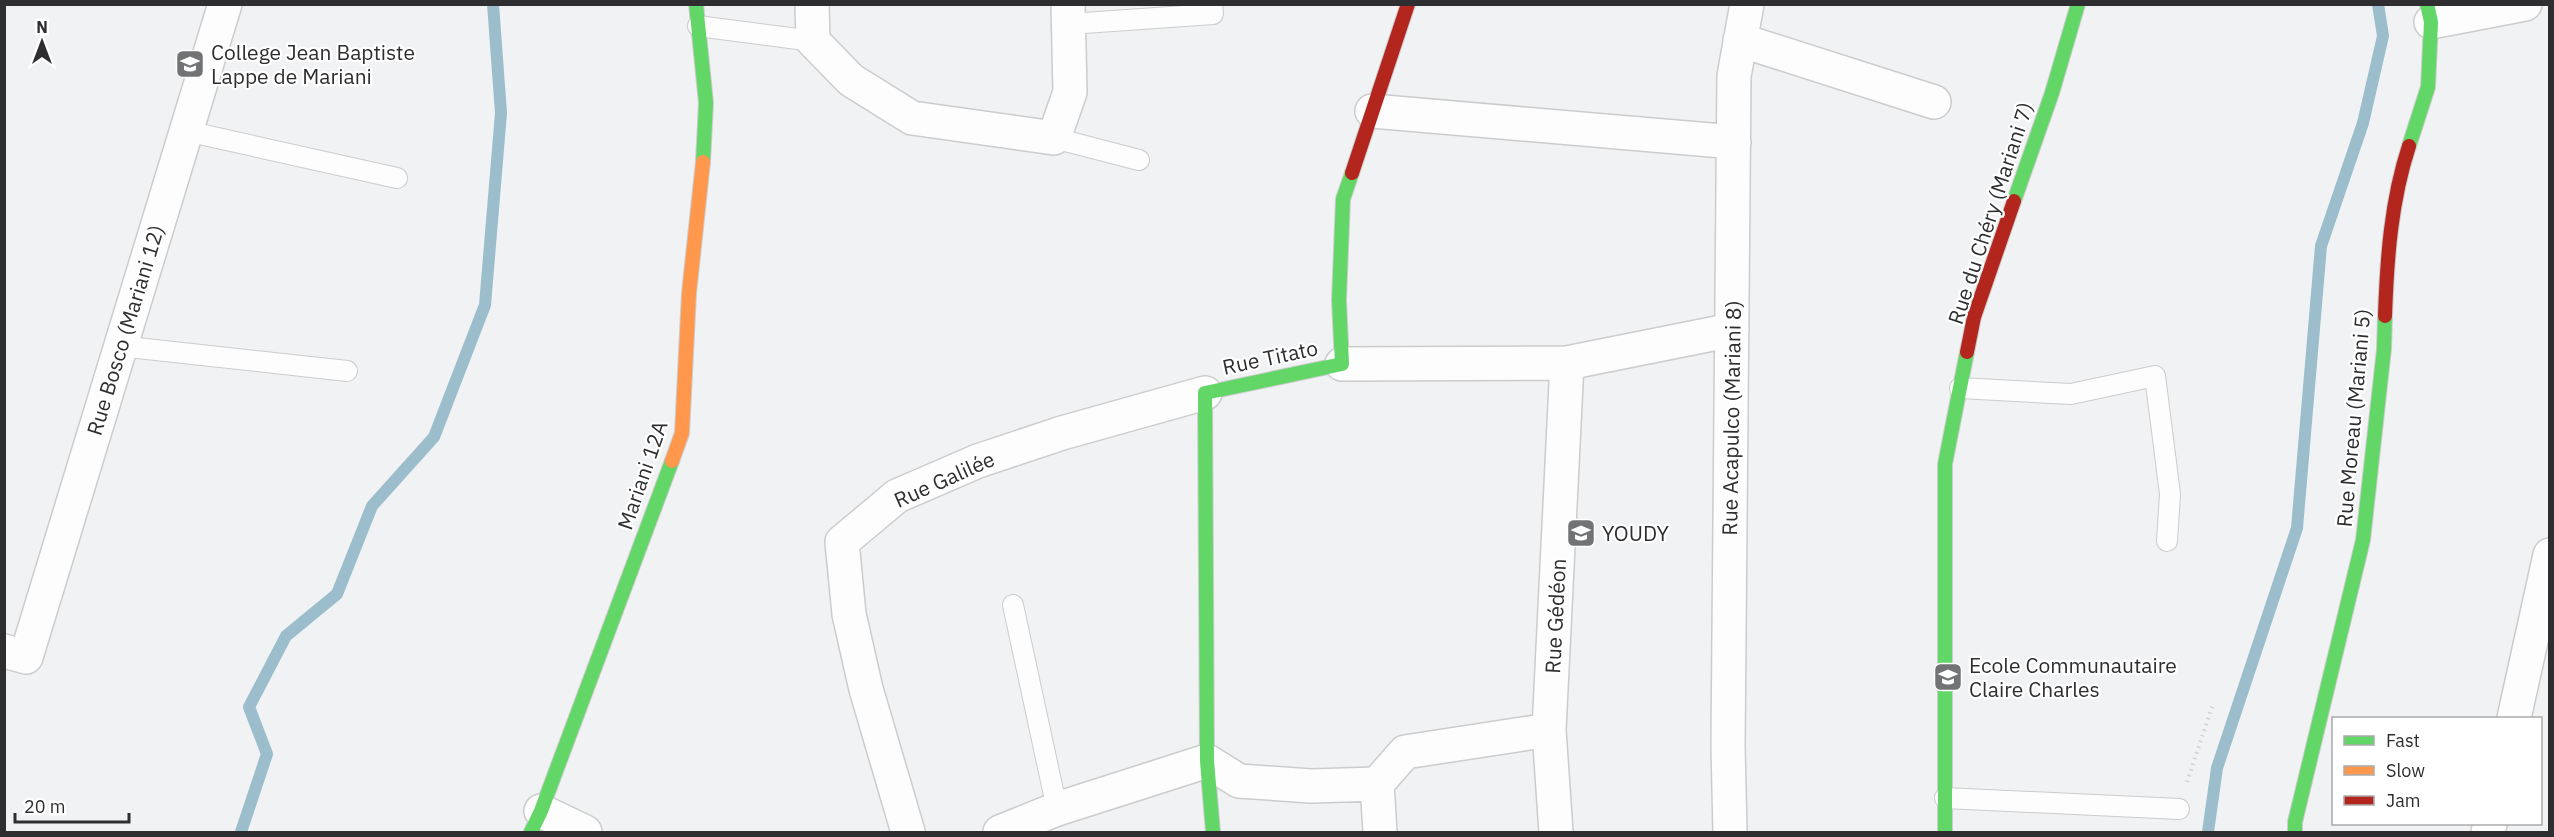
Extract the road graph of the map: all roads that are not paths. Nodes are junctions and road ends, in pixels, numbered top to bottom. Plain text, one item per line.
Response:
1 (225, 4) edge
2 (696, 4) edge
3 (812, 4) edge
4 (1212, 4) edge
5 (1408, 4) edge
6 (1747, 4) edge
7 (2078, 4) edge
8 (2525, 4) edge
9 (1069, 14) edge
10 (2429, 14) edge
11 (698, 26) junction
12 (1740, 40) junction
13 (813, 41) junction
14 (1934, 102) dead end
15 (1372, 111) junction
16 (186, 131) junction
17 (1054, 138) junction
18 (1734, 142) junction
19 (1139, 160) dead end
20 (397, 178) dead end
21 (1732, 330) junction
22 (119, 346) junction
23 (1567, 363) junction
24 (1342, 364) junction
25 (347, 371) dead end
26 (1960, 388) junction
27 (1205, 393) junction
28 (2167, 541) dead end
29 (2550, 555) edge
30 (1013, 604) dead end
31 (15, 654) edge
32 (2514, 717) edge
33 (1549, 730) junction
34 (1207, 761) junction
35 (1377, 784) junction
36 (1945, 798) junction
37 (1058, 809) junction
38 (2179, 809) road end
39 (536, 822) edge
40 (1016, 830) edge
41 (585, 832) edge
42 (908, 832) edge
43 (1213, 832) edge
44 (1380, 832) edge
45 (1556, 832) edge
46 (1730, 832) edge
47 (1945, 832) edge
48 (2295, 832) edge

1 - 16 street, Rue Bosco (Mariani 12)
2 - 11 street, Mariani 12A
3 - 13 street
4 - 9 lane
5 - 15 street, Rue Titato
6 - 12 street, Rue Acapulco (Mariani 8)
7 - 26 street, Rue du Chéry (Mariani 7)
8 - 10 street
9 - 17 street
10 - 48 street, Rue Moreau (Mariani 5)
11 - 13 lane
11 - 39 street, Mariani 12A
12 - 14 street
12 - 18 street, Rue Acapulco (Mariani 8)
13 - 17 street
15 - 18 street
15 - 24 street, Rue Titato
16 - 20 lane
16 - 22 street, Rue Bosco (Mariani 12)
17 - 19 lane
18 - 21 street, Rue Acapulco (Mariani 8)
21 - 23 street
21 - 46 street, Rue Acapulco (Mariani 8)
22 - 25 lane
22 - 31 street, Rue Bosco (Mariani 12)
23 - 24 street
23 - 33 street, Rue Gédéon
24 - 27 street, Rue Titato
26 - 28 lane
26 - 36 street, Rue du Chéry (Mariani 7)
27 - 34 street, Rue Titato
27 - 42 street, Rue Galilée
29 - 32 street
30 - 37 lane
33 - 35 street
33 - 45 street, Rue Gédéon
34 - 35 street
34 - 37 street
34 - 43 street, Rue Titato
35 - 44 street
36 - 38 lane
36 - 47 street, Rue du Chéry (Mariani 7)
37 - 40 street
39 - 41 street

